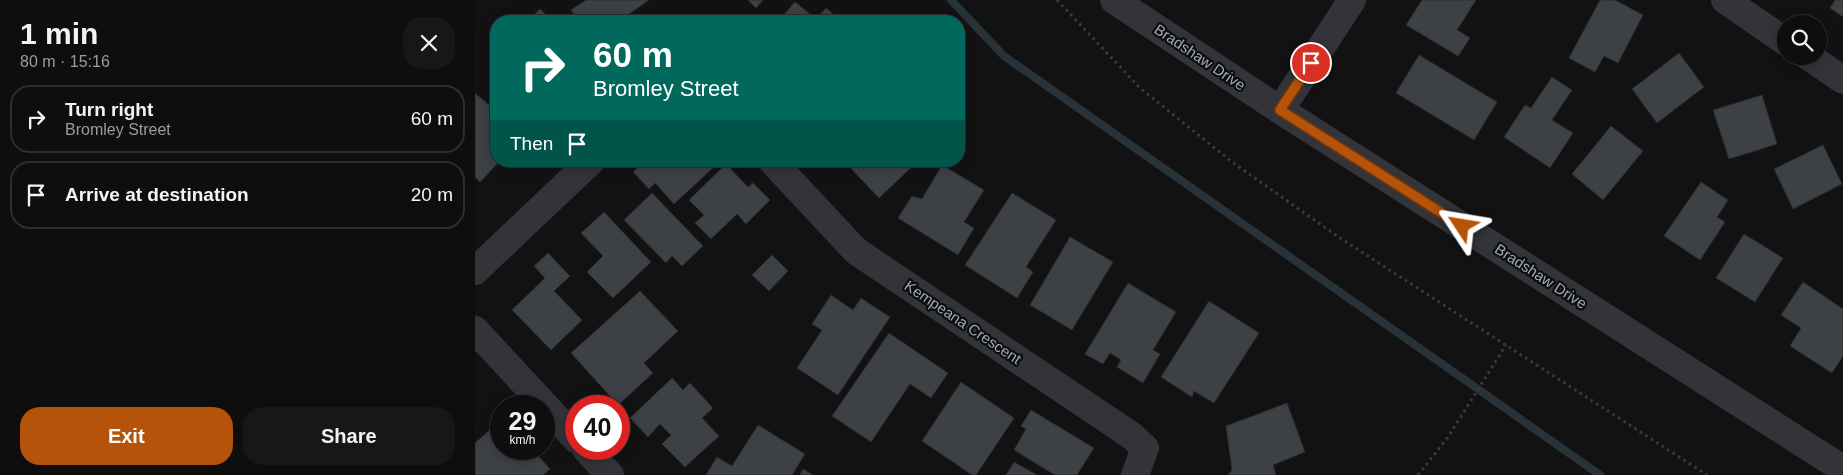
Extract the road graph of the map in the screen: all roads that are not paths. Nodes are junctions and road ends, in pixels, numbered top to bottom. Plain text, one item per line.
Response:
1 (1114, 0) edge
2 (1351, 0) edge
3 (1725, 0) edge
4 (1777, 36) edge
5 (1821, 65) edge
6 (1843, 80) edge
7 (1280, 110) junction
8 (585, 167) edge
9 (778, 167) edge
10 (475, 271) edge
11 (475, 330) edge
12 (565, 426) edge
13 (596, 460) edge
14 (1843, 469) edge
15 (610, 475) edge
16 (1135, 475) edge

1 - 7 street, Bradshaw Drive
2 - 7 street
3 - 4 street
5 - 6 street
7 - 14 street, Bradshaw Drive
8 - 10 street
9 - 16 street, Kempeana Crescent
11 - 12 street
13 - 15 street

